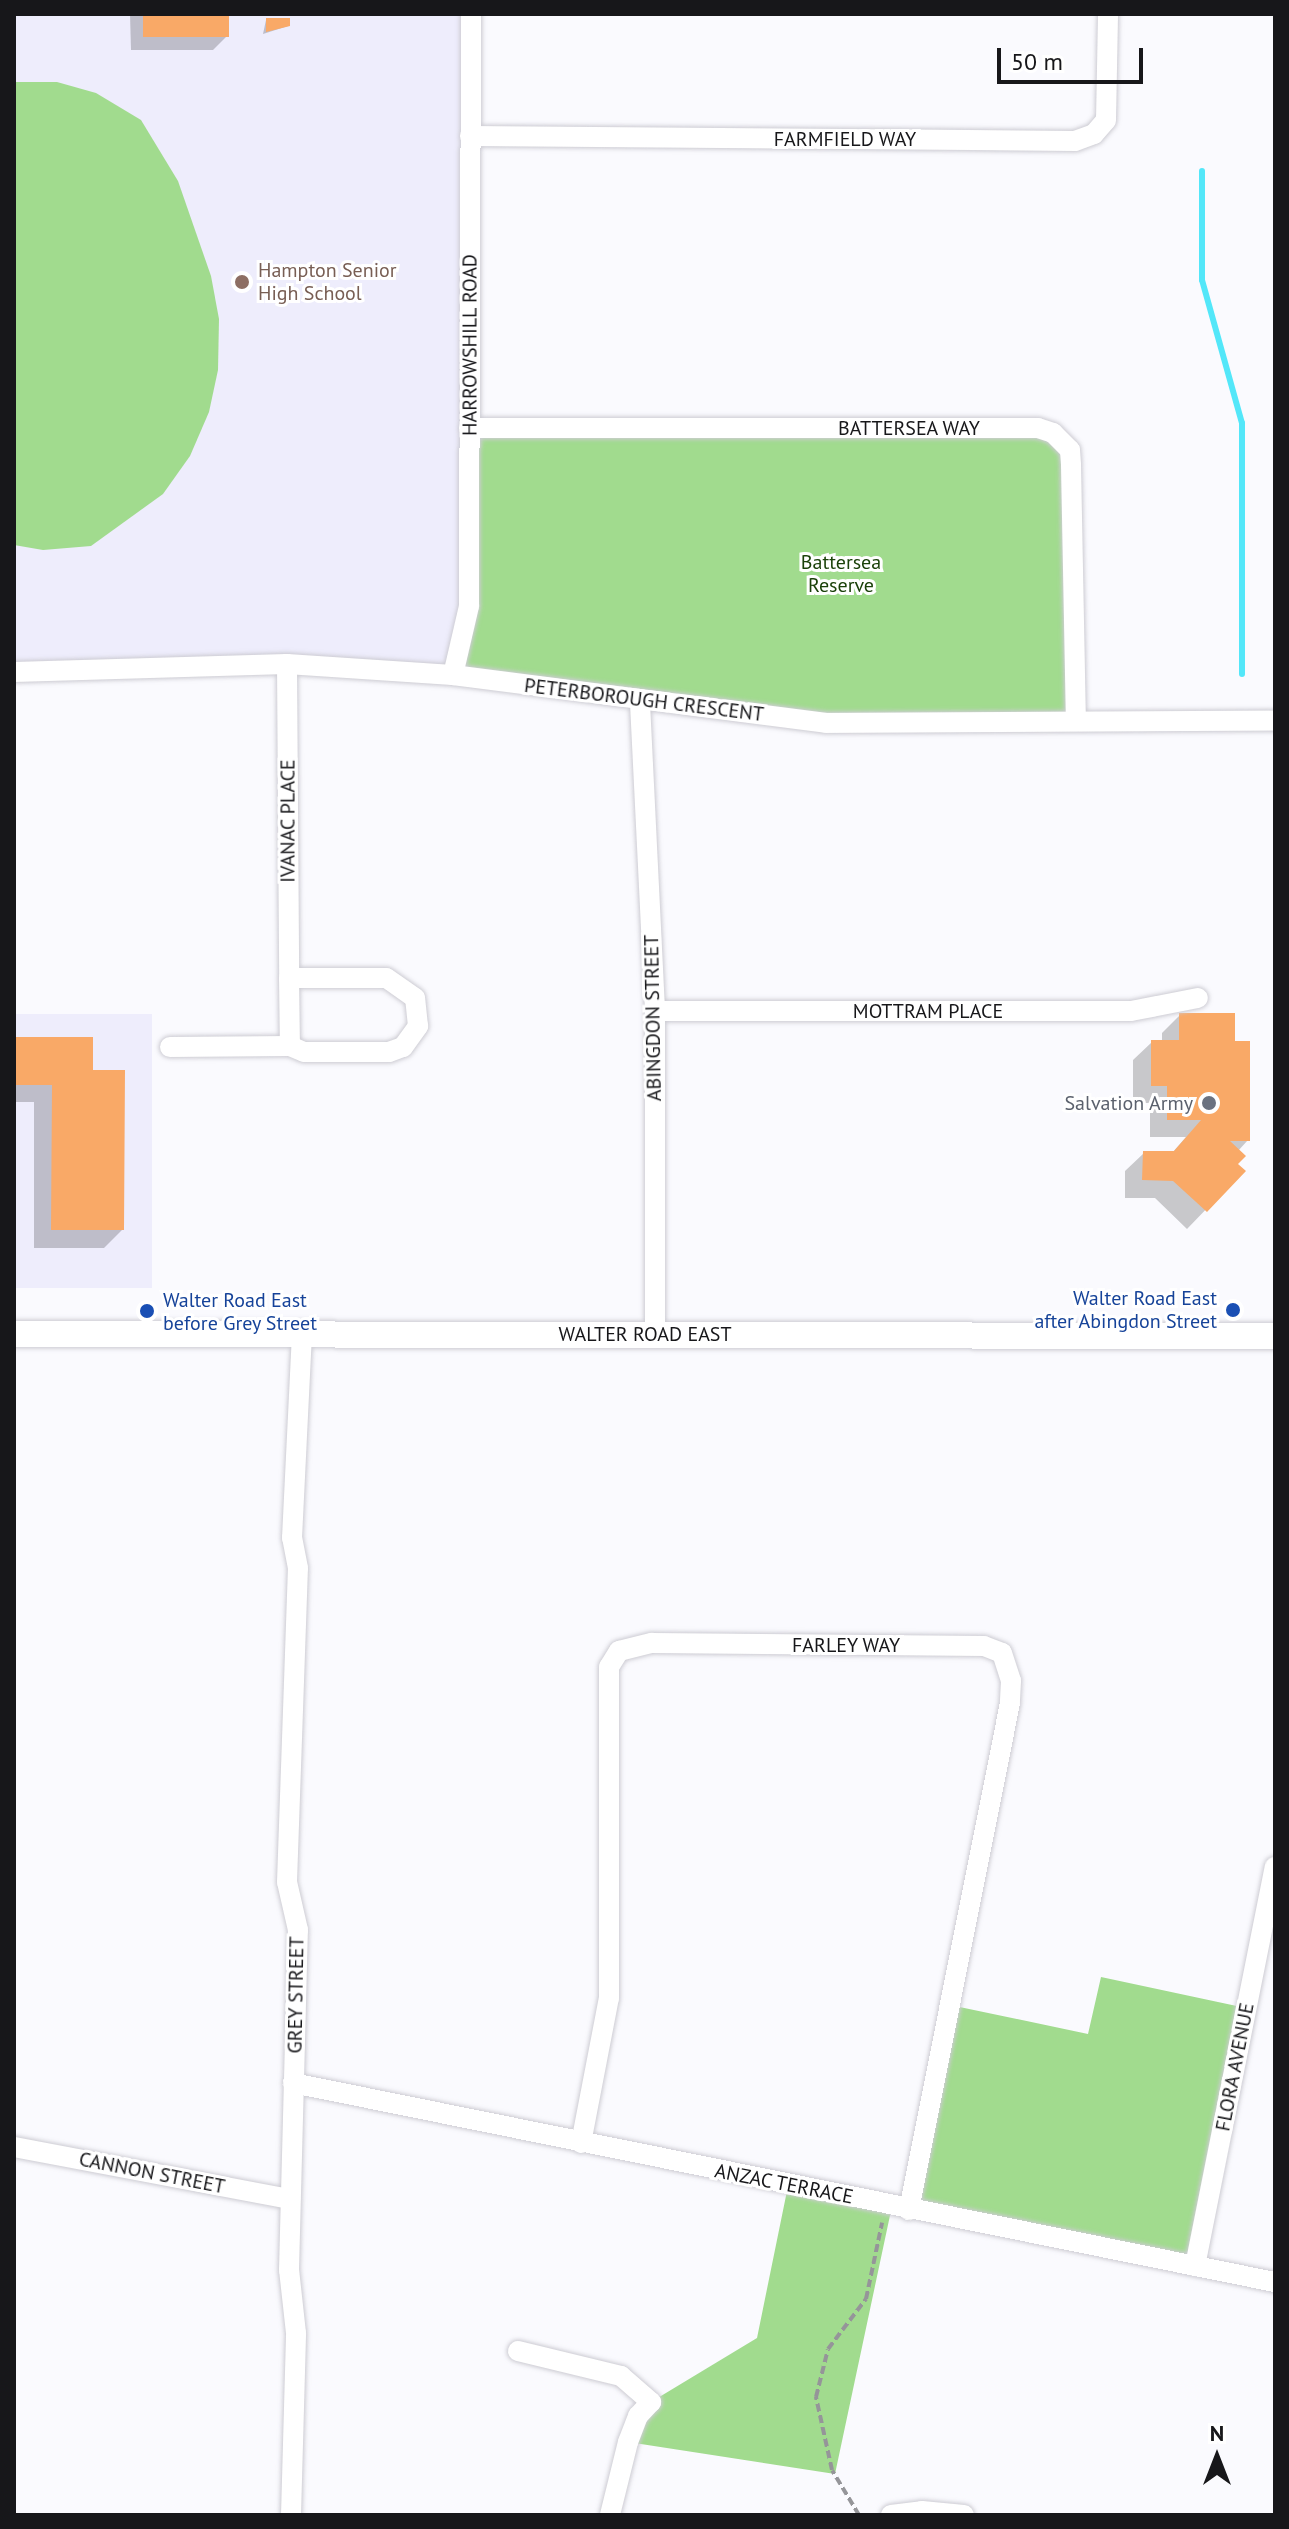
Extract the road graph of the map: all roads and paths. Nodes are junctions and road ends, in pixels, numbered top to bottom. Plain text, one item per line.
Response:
1 (471, 14) edge
2 (1108, 14) edge
3 (470, 136) junction
4 (469, 428) junction
5 (287, 664) junction
6 (14, 672) edge
7 (453, 675) junction
8 (640, 703) junction
9 (1076, 721) junction
10 (1275, 721) edge
11 (289, 978) junction
12 (1198, 998) dead end
13 (655, 1011) junction
14 (290, 1046) junction
15 (170, 1047) dead end
16 (14, 1334) edge
17 (302, 1334) junction
18 (655, 1334) junction
19 (1275, 1336) edge
20 (1275, 1867) edge
21 (293, 2083) junction
22 (581, 2143) junction
23 (14, 2147) edge
24 (290, 2199) junction
25 (909, 2210) junction
26 (883, 2218) dead end
27 (1195, 2266) junction
28 (1275, 2282) edge
29 (518, 2351) dead end
30 (291, 2515) edge
31 (610, 2515) edge
32 (859, 2515) edge
33 (891, 2515) edge
34 (964, 2515) edge

1 - 3 street, HARROWSHILL ROAD
2 - 3 street, FARMFIELD WAY
3 - 4 street, HARROWSHILL ROAD
4 - 7 street, HARROWSHILL ROAD
4 - 9 street, BATTERSEA WAY
5 - 6 street, PETERBOROUGH CRESCENT
5 - 7 street, PETERBOROUGH CRESCENT
5 - 11 street, IVANAC PLACE
7 - 8 street, PETERBOROUGH CRESCENT
8 - 9 street, PETERBOROUGH CRESCENT
8 - 13 street, ABINGDON STREET
9 - 10 street, PETERBOROUGH CRESCENT
11 - 14 street, IVANAC PLACE
11 - 14 street
12 - 13 street, MOTTRAM PLACE
13 - 18 street, ABINGDON STREET
14 - 15 street
16 - 17 main road, WALTER ROAD EAST
17 - 18 main road, WALTER ROAD EAST
17 - 21 street, GREY STREET
18 - 19 main road, WALTER ROAD EAST
20 - 27 street, FLORA AVENUE
21 - 22 street, ANZAC TERRACE
21 - 24 street, GREY STREET
22 - 25 street, ANZAC TERRACE
22 - 25 street, FARLEY WAY
23 - 24 street, CANNON STREET
24 - 30 street, GREY STREET
25 - 27 street, ANZAC TERRACE
26 - 32 path
27 - 28 street, ANZAC TERRACE
29 - 31 street
33 - 34 street

